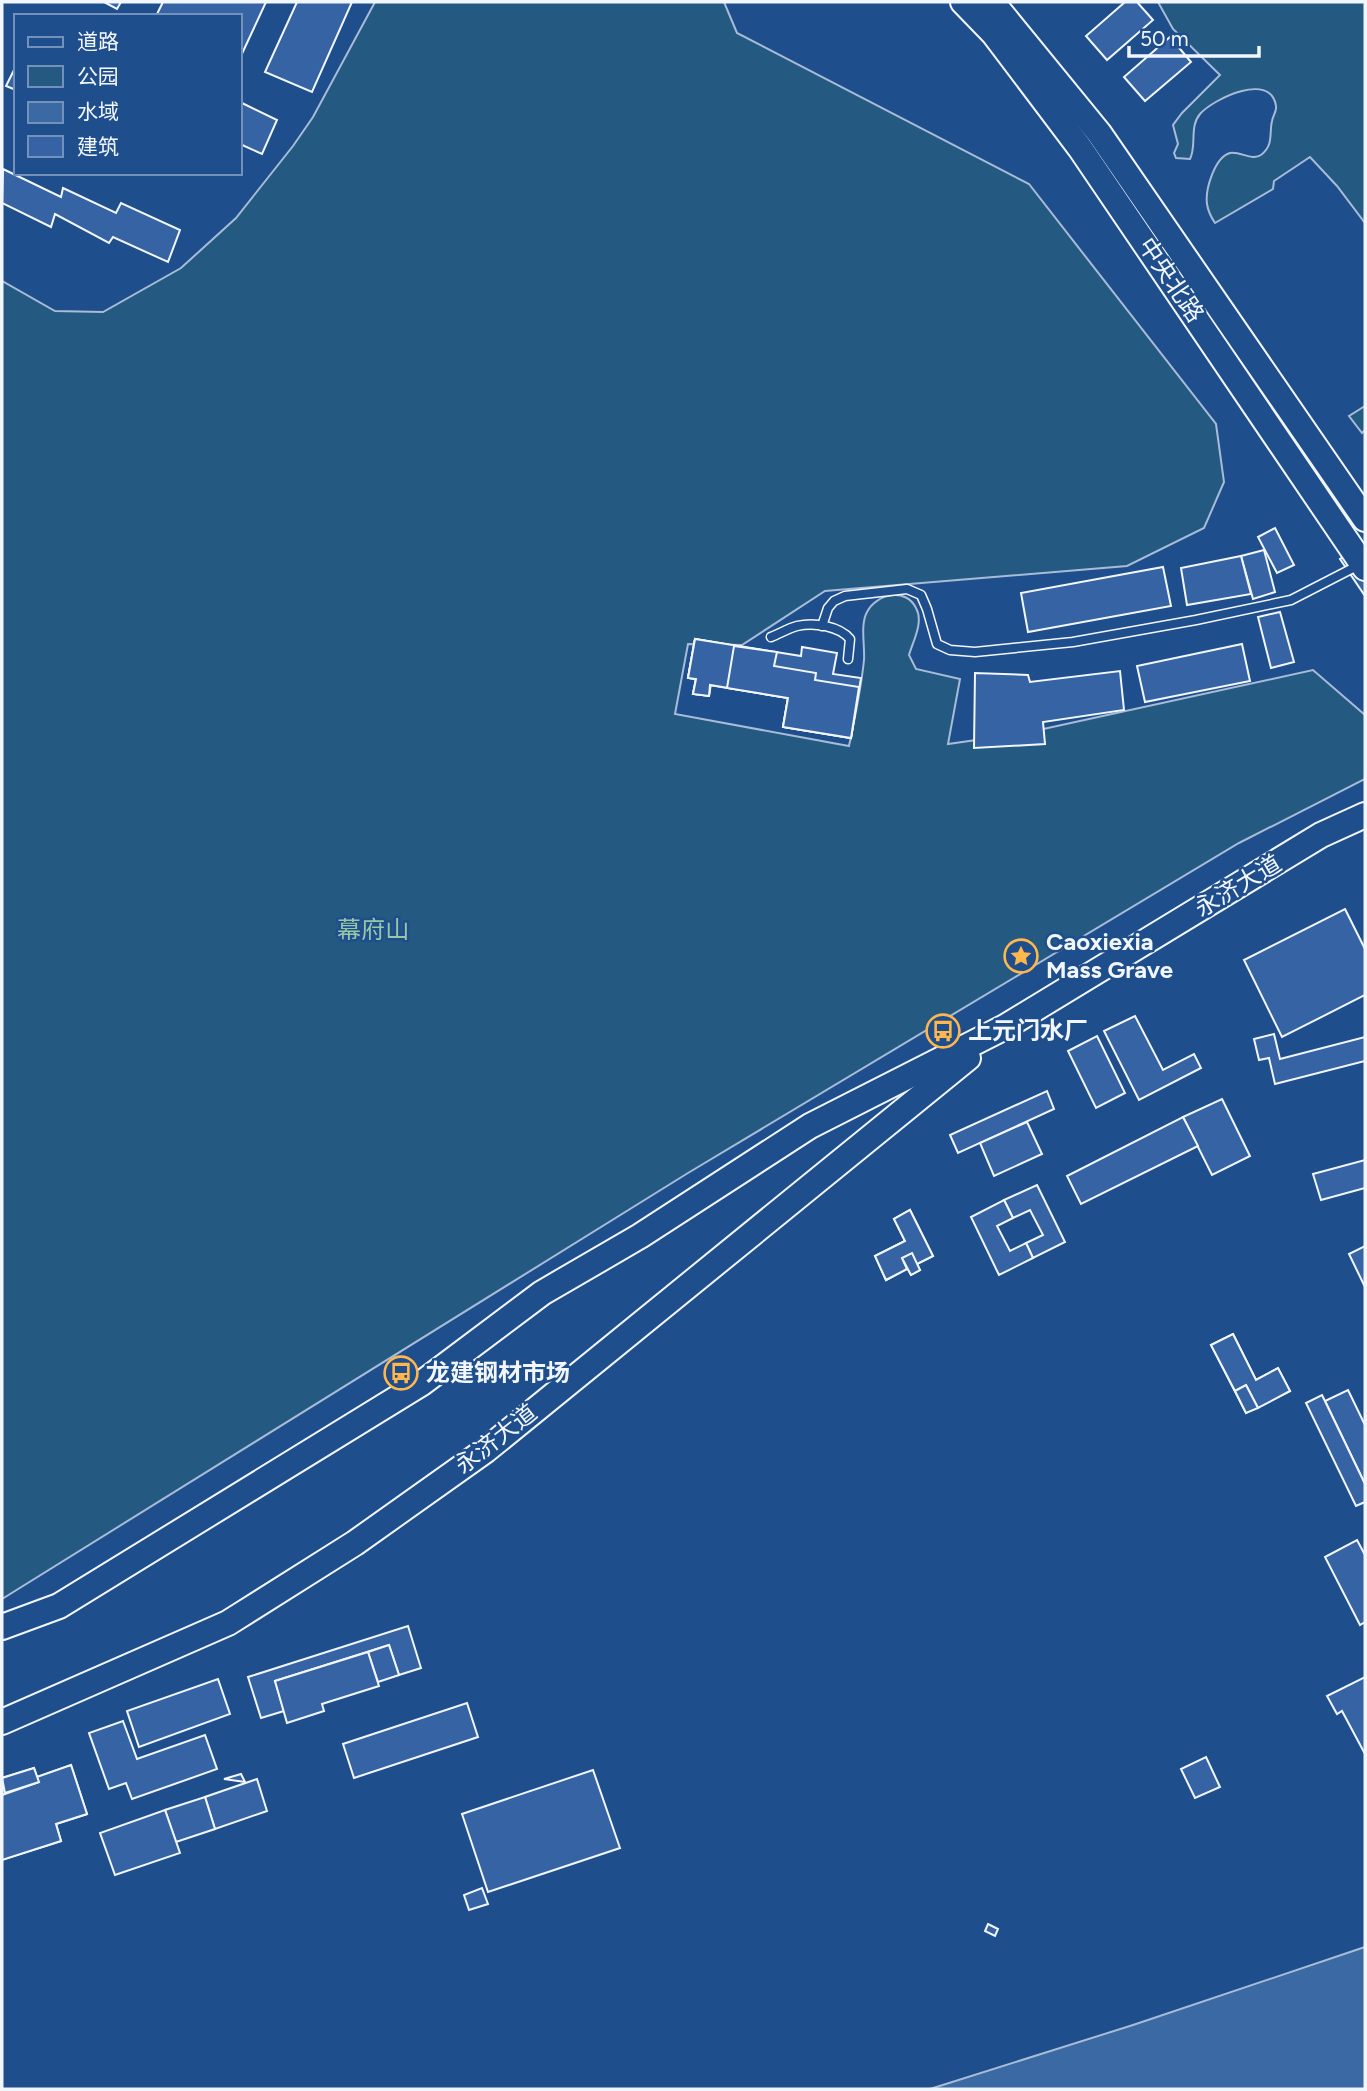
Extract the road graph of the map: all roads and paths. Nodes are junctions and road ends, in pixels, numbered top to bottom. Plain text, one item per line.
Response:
1 (963, 2) edge
2 (992, 2) edge
3 (1365, 519) edge
4 (1364, 565) edge
5 (822, 626) junction
6 (771, 637) dead end
7 (848, 659) dead end
8 (1365, 815) edge
9 (1005, 1027) junction
10 (2, 1627) edge
11 (2, 1722) edge

1 - 4 main road, 中央北路
2 - 3 main road
4 - 5 lane
5 - 6 lane
5 - 7 lane
8 - 9 main road, 永济大道
9 - 10 main road, 永济大道
9 - 11 main road, 永济大道

